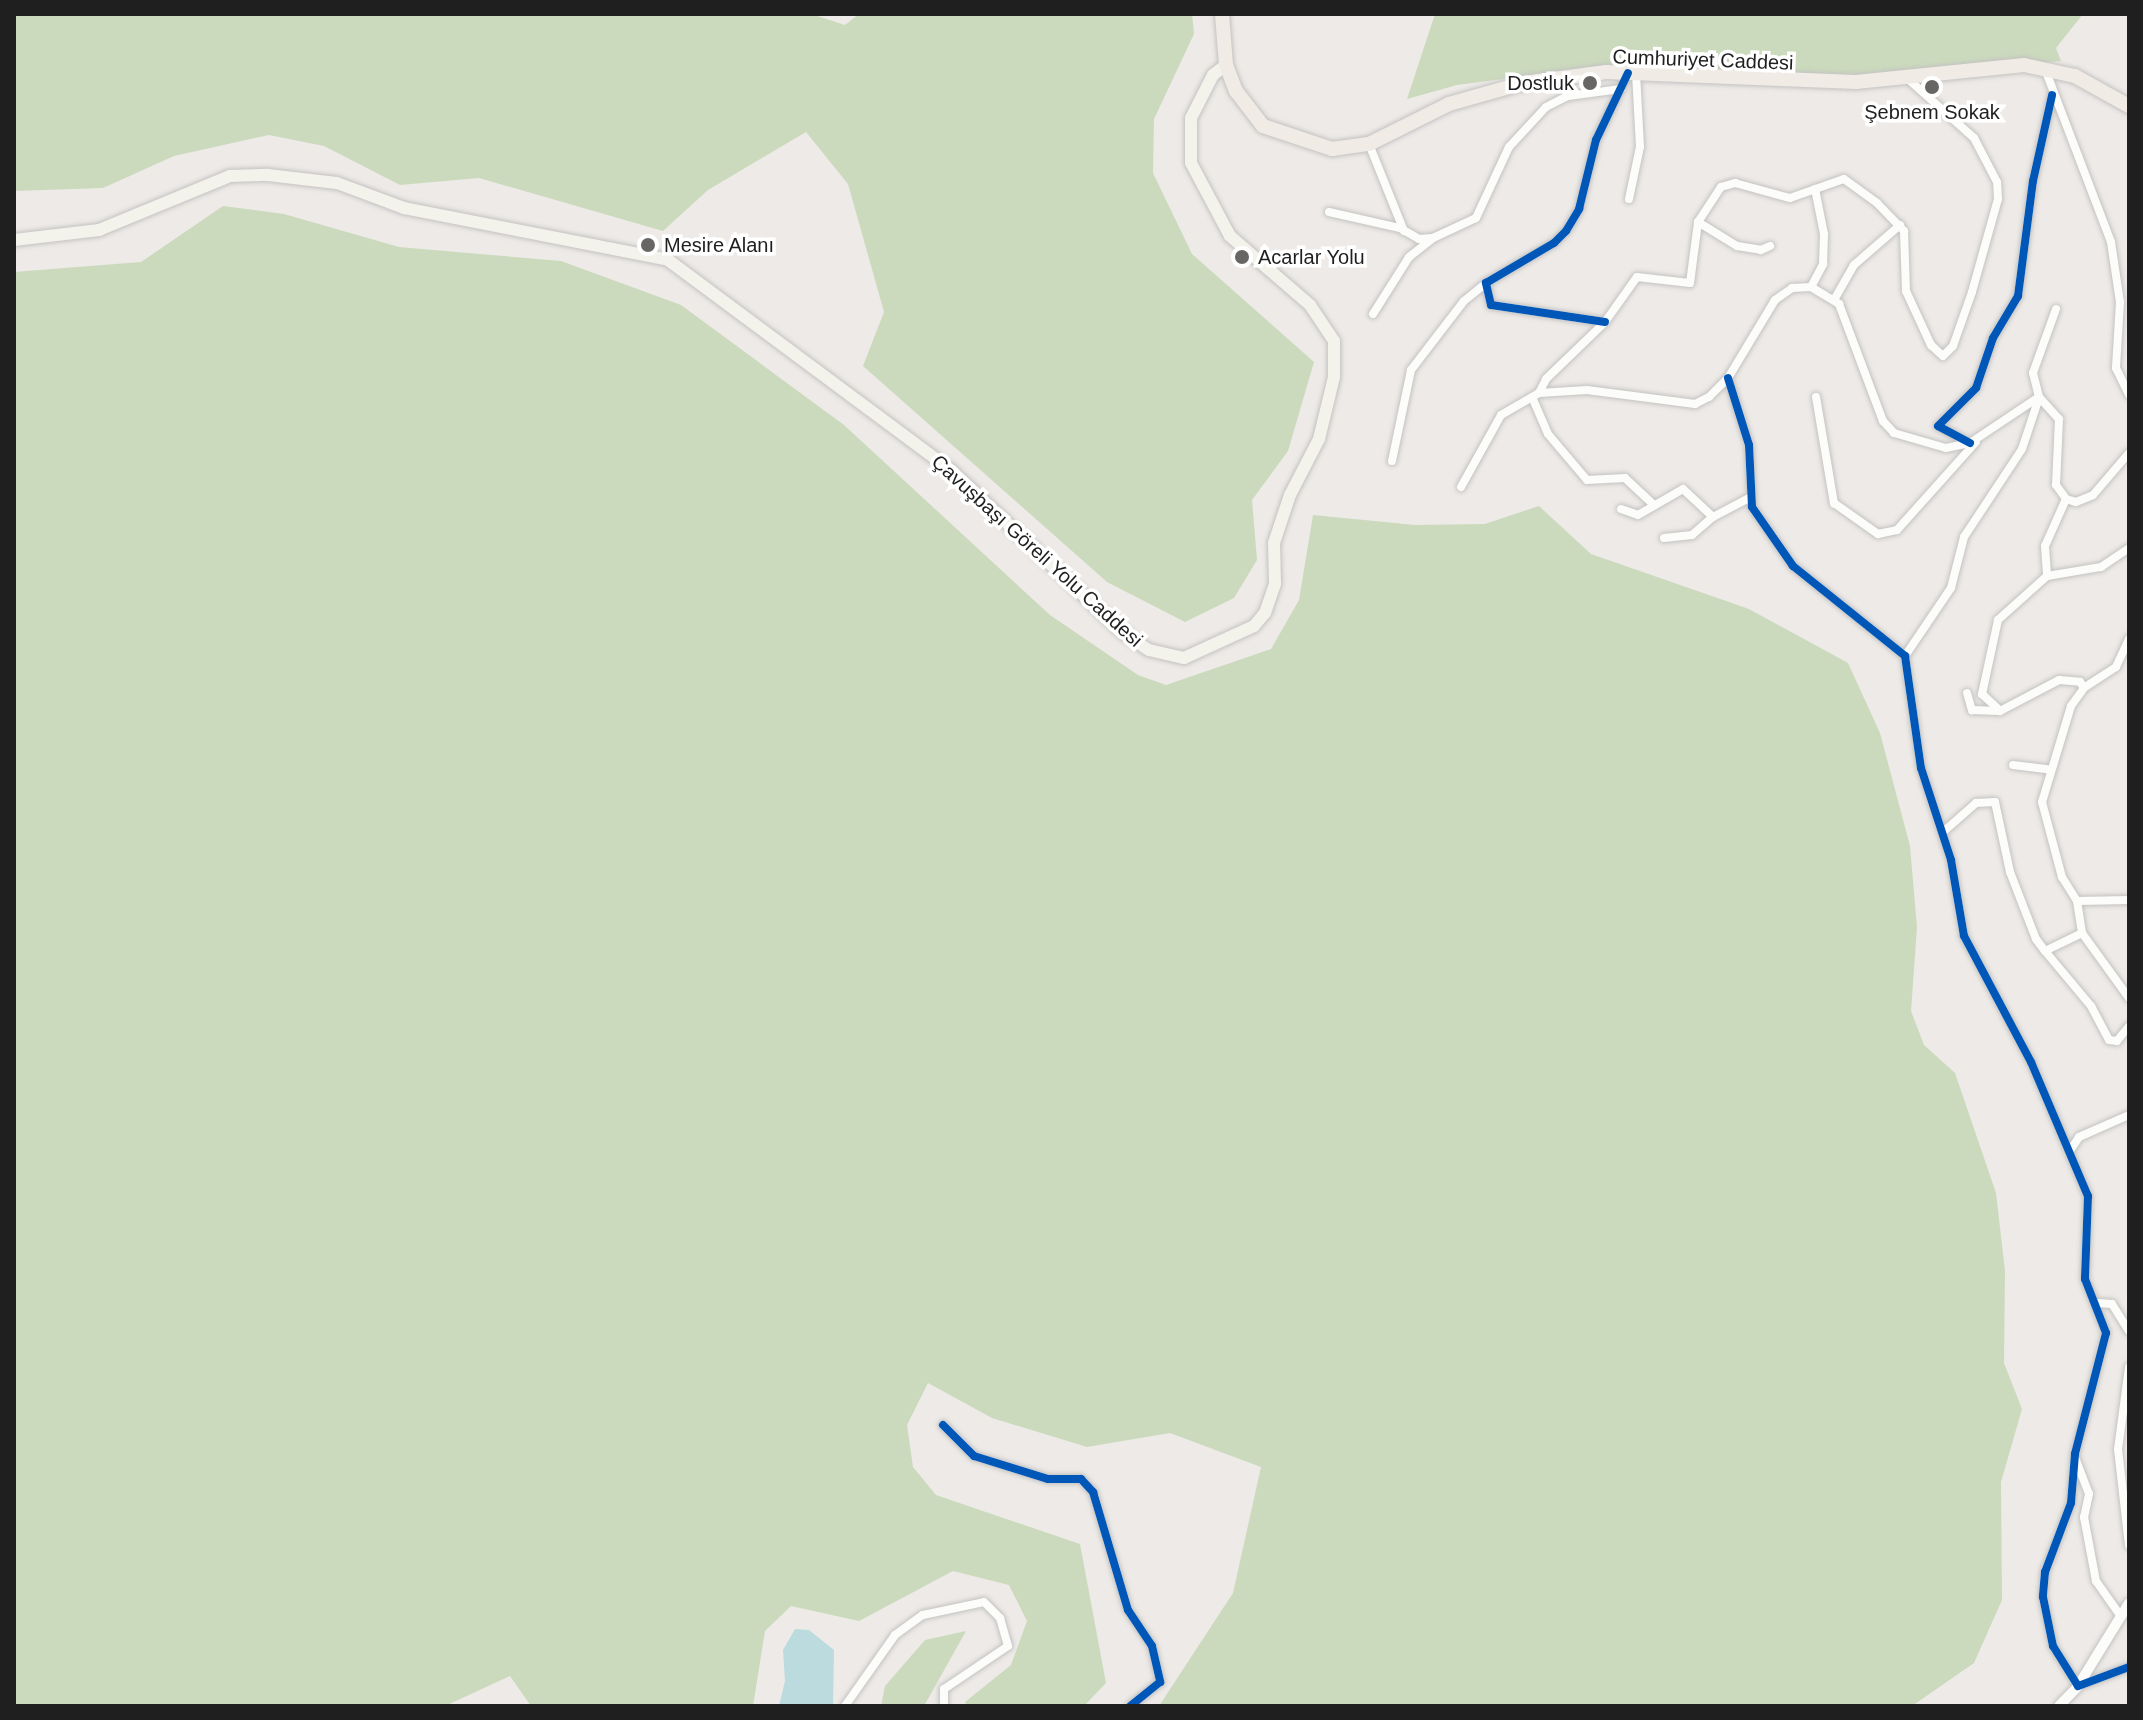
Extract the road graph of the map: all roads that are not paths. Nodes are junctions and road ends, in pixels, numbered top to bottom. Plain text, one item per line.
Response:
1 (1222, 14) edge
2 (1226, 65) junction
3 (2045, 68) junction
4 (1632, 73) junction
5 (1903, 75) junction
6 (1621, 89) junction
7 (2052, 95) junction
8 (2129, 106) edge
9 (1369, 144) junction
10 (1815, 189) junction
11 (1629, 199) dead end
12 (1329, 212) dead end
13 (1698, 222) junction
14 (1900, 225) junction
15 (1404, 231) junction
16 (1433, 238) junction
17 (14, 240) edge
18 (1770, 246) dead end
19 (1486, 283) junction
20 (1811, 287) junction
21 (2129, 295) edge
22 (1834, 300) junction
23 (2120, 302) junction
24 (2056, 309) dead end
25 (1373, 314) dead end
26 (1605, 322) junction
27 (1728, 378) junction
28 (1536, 395) junction
29 (2129, 395) edge
30 (1816, 397) dead end
31 (2039, 397) junction
32 (1974, 441) junction
33 (2129, 453) edge
34 (1392, 461) dead end
35 (1461, 487) dead end
36 (1749, 498) junction
37 (2066, 499) junction
38 (1652, 503) junction
39 (1621, 509) dead end
40 (1713, 517) junction
41 (1664, 538) dead end
42 (2129, 548) edge
43 (2047, 576) junction
44 (2129, 639) edge
45 (1905, 656) junction
46 (2084, 688) junction
47 (1967, 693) dead end
48 (2000, 711) junction
49 (2013, 765) dead end
50 (2048, 769) junction
51 (1943, 832) junction
52 (2129, 900) edge
53 (2077, 901) junction
54 (2082, 933) junction
55 (2045, 951) junction
56 (2129, 998) edge
57 (2129, 1026) edge
58 (2129, 1115) edge
59 (2071, 1149) junction
60 (2098, 1303) junction
61 (2129, 1331) edge
62 (2129, 1367) edge
63 (943, 1425) dead end
64 (2075, 1454) junction
65 (2129, 1545) edge
66 (2129, 1603) edge
67 (2120, 1615) junction
68 (2129, 1667) edge
69 (2078, 1686) junction
70 (845, 1706) edge
71 (944, 1706) edge
72 (1130, 1706) edge
73 (2059, 1706) edge

1 - 2 main road, Cumhuriyet Caddesi
2 - 9 main road, Cumhuriyet Caddesi
2 - 17 main road, Çavuşbaşı Göreli Yolu Caddesi
3 - 5 main road, Cumhuriyet Caddesi
3 - 7 street
3 - 8 main road, Cumhuriyet Caddesi
4 - 5 main road, Cumhuriyet Caddesi
4 - 6 street
4 - 9 main road, Cumhuriyet Caddesi
4 - 11 street
5 - 14 street
6 - 16 street
6 - 19 street
7 - 23 street
7 - 32 street
9 - 15 street
10 - 13 street
10 - 14 street
10 - 20 street
12 - 15 street
13 - 18 street
13 - 26 street
14 - 22 street
15 - 16 street
16 - 25 street
19 - 26 street
19 - 34 street
20 - 22 street
20 - 27 street
21 - 23 street
22 - 32 street
23 - 29 street
24 - 31 street
26 - 28 street
27 - 28 street
27 - 36 street
28 - 35 street
28 - 38 street
30 - 32 street
31 - 32 street
31 - 37 street
31 - 45 street
33 - 37 street
36 - 40 street
36 - 45 street
37 - 43 street
38 - 39 street
38 - 40 street
40 - 41 street
42 - 43 street
43 - 48 street
44 - 46 street
45 - 51 street
46 - 48 street
46 - 50 street
47 - 48 street
49 - 50 street
50 - 53 street
51 - 55 street
51 - 59 street
52 - 53 street
53 - 54 street
54 - 55 street
54 - 56 street
55 - 57 street
58 - 59 street
59 - 60 street
60 - 61 street
60 - 64 street
62 - 65 street
63 - 72 street
64 - 67 street
64 - 69 street
66 - 67 street
67 - 69 street
68 - 69 street
69 - 73 street
70 - 71 street

